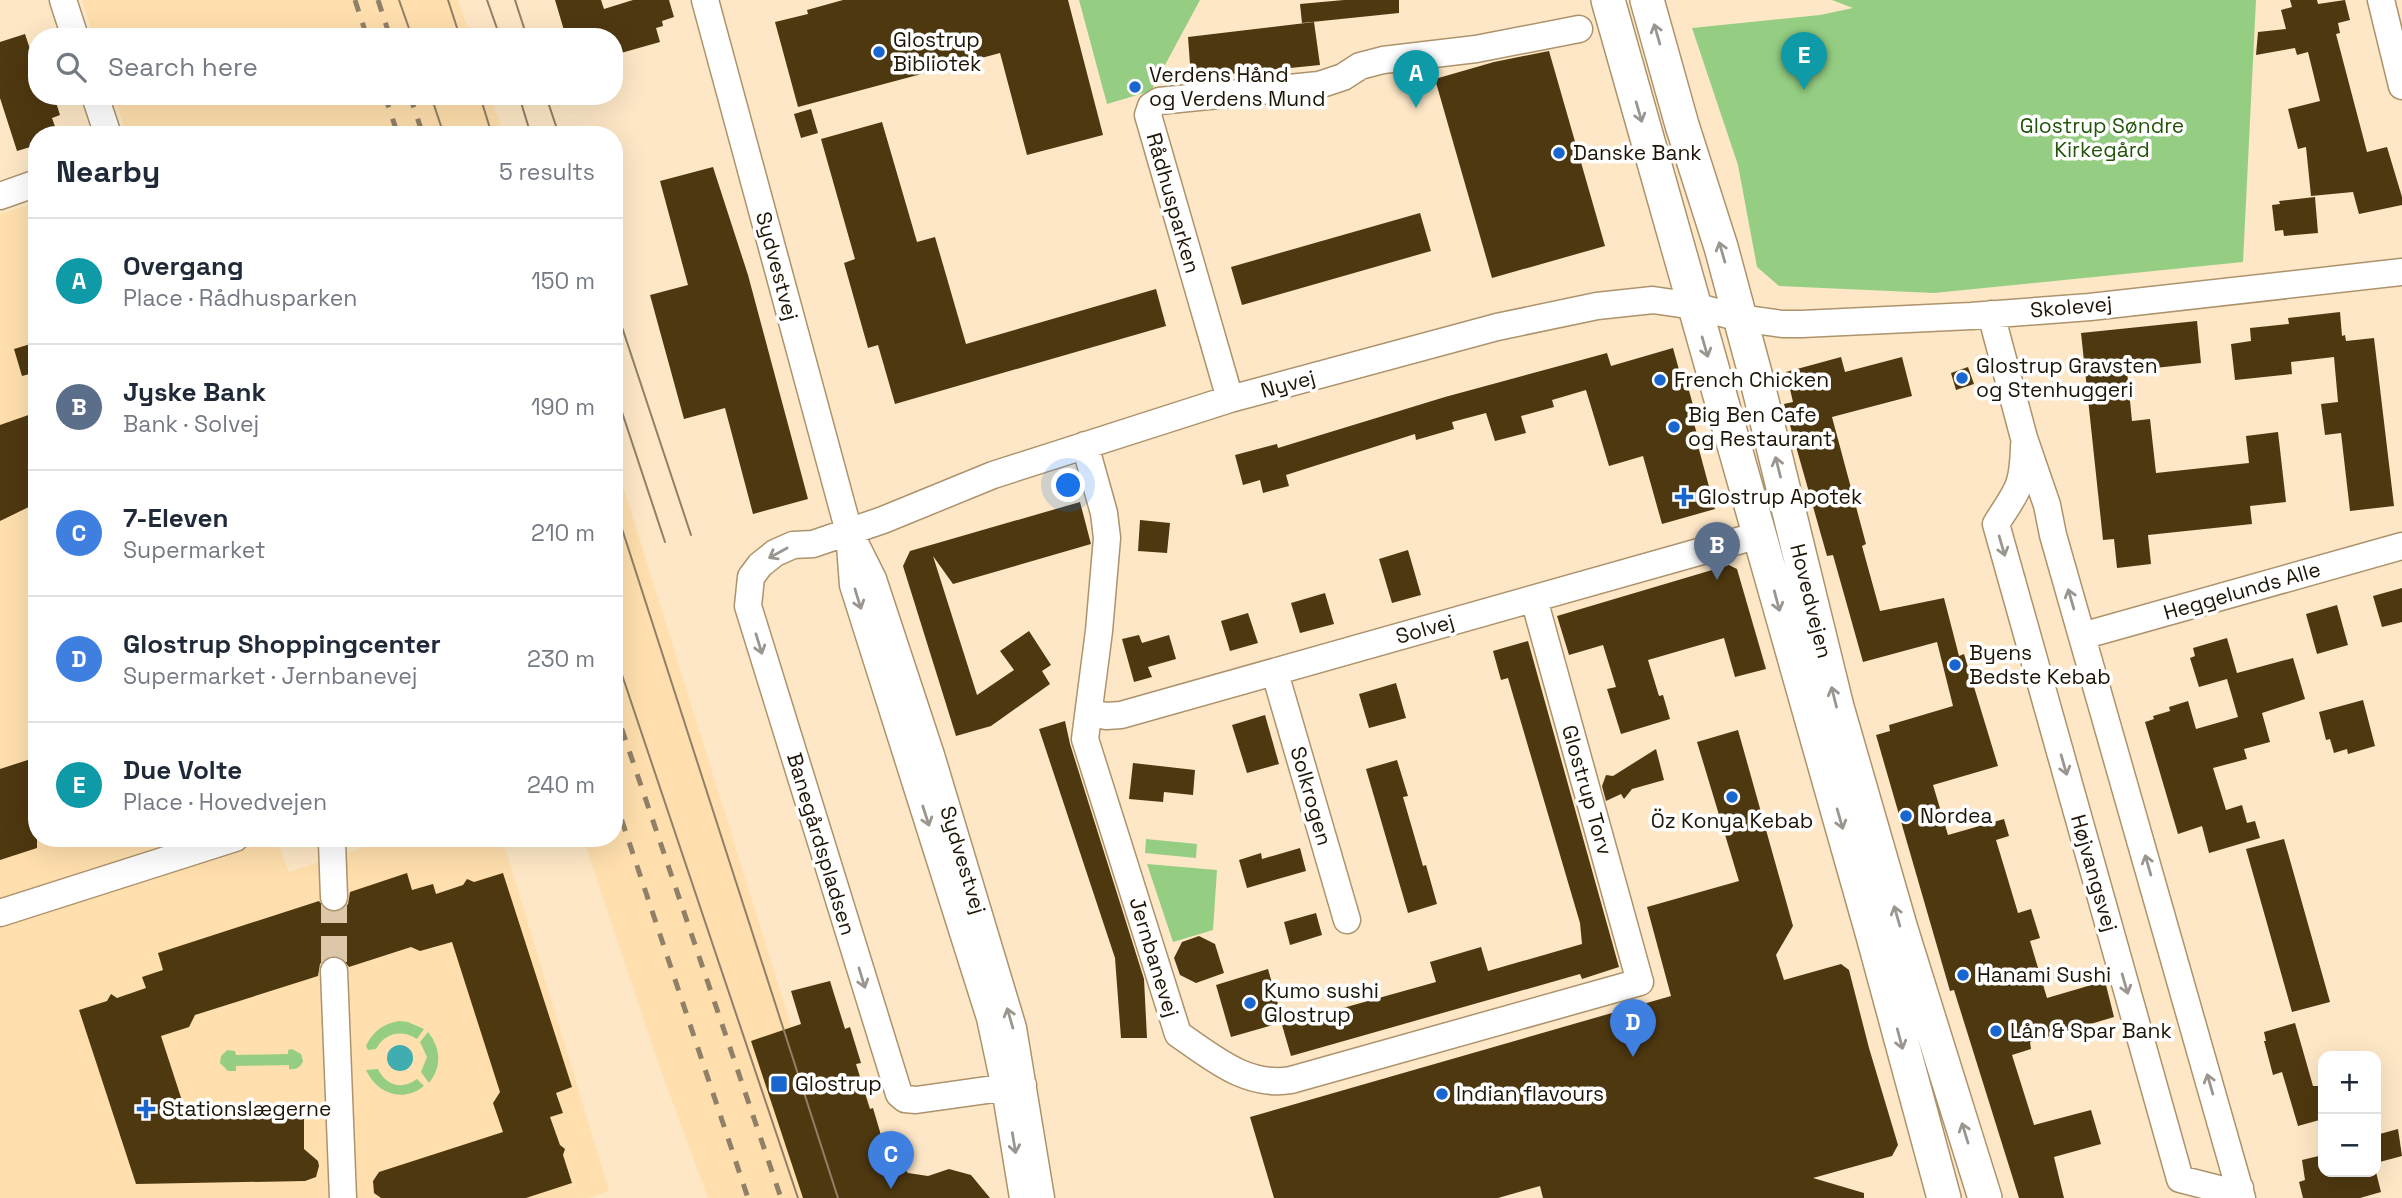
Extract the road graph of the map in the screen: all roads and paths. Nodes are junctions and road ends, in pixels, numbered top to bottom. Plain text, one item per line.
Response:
1 (63, 0) edge
2 (705, 0) edge
3 (1608, 0) edge
4 (1647, 0) edge
5 (2381, 0) edge
6 (72, 28) edge
7 (1579, 29) dead end
8 (2402, 86) edge
9 (98, 105) edge
10 (105, 126) edge
11 (28, 186) edge
12 (0, 195) edge
13 (2402, 272) edge
14 (1694, 306) junction
15 (1991, 314) junction
16 (1740, 318) junction
17 (1230, 399) junction
18 (2024, 438) junction
19 (1085, 445) junction
20 (2004, 511) junction
21 (849, 532) junction
22 (1759, 535) junction
23 (2053, 535) junction
24 (2402, 546) edge
25 (1534, 598) junction
26 (2082, 636) junction
27 (1275, 673) junction
28 (1090, 713) junction
29 (206, 847) edge
30 (332, 847) edge
31 (334, 897) tunnel mouth
32 (0, 913) edge
33 (1347, 920) dead end
34 (334, 971) tunnel mouth
35 (1640, 982) joint
36 (1014, 1087) junction
37 (2241, 1193) edge
38 (344, 1198) edge
39 (1023, 1198) edge
40 (1041, 1198) edge
41 (1944, 1198) edge
42 (1985, 1198) edge

1 - 6 street
2 - 21 street, Sydvestvej
3 -> 14 main road, Hovedvejen
16 -> 4 main road, Hovedvejen
5 - 8 street
7 - 17 street, Rådhusparken
9 - 10 street
11 - 12 street
13 - 15 street, Skolevej
14 - 16 street, Nyvej
14 - 17 street, Nyvej
14 -> 22 main road, Hovedvejen
15 - 16 street, Skolevej
15 - 18 street, Højvangsvej
42 -> 16 main road, Hovedvejen
17 - 19 street, Nyvej
18 - 20 street, Højvangsvej
18 - 23 street, Højvangsvej
19 - 21 street, Nyvej
19 - 28 street, Jernbanevej
20 - 23 street, Højvangsvej
20 -> 37 street, Højvangsvej
21 - 36 street, Sydvestvej
21 -> 36 street, Banegårdspladsen
22 - 25 street, Solvej
22 -> 41 main road, Hovedvejen
26 -> 23 street, Højvangsvej
24 - 26 street, Heggelunds Alle
25 - 27 street, Solvej
25 - 35 street, Glostrup Torv
37 -> 26 street, Højvangsvej
27 - 28 street, Solvej
27 - 33 street, Solkrogen
28 - 35 street, Jernbanevej
29 - 32 street
30 - 31 street
34 - 38 street
36 -> 39 street, Sydvestvej
36 - 40 street, Sydvestvej

